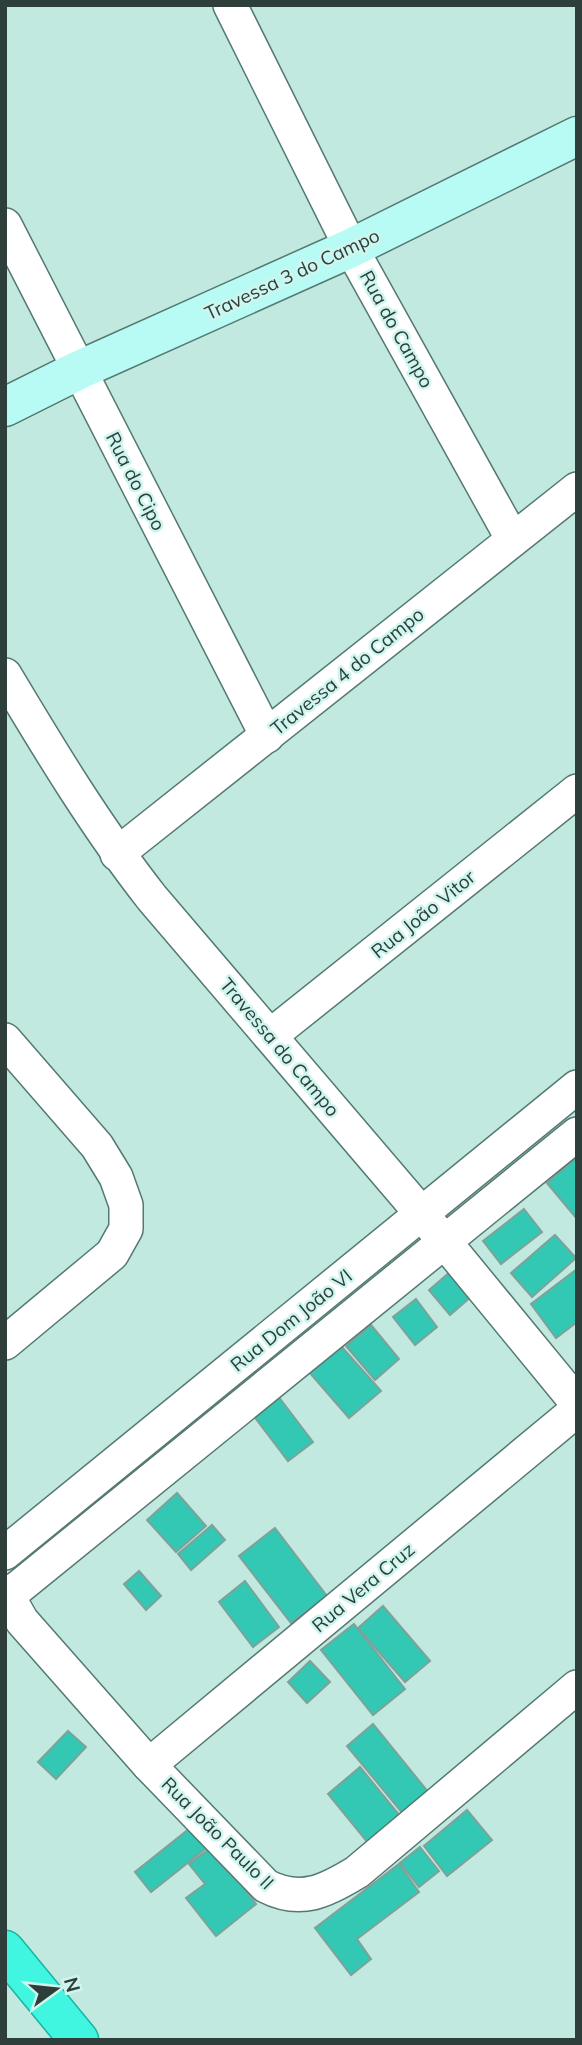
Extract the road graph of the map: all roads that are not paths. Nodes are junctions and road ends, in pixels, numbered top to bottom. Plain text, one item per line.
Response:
1 (230, 5) edge
2 (577, 136) edge
3 (5, 225) edge
4 (351, 248) junction
5 (79, 370) junction
6 (5, 407) edge
7 (577, 489) edge
8 (512, 538) junction
9 (5, 675) edge
10 (267, 736) junction
11 (577, 791) edge
12 (117, 854) junction
13 (270, 1036) junction
14 (5, 1040) edge
15 (577, 1087) edge
16 (577, 1134) edge
17 (421, 1213) junction
18 (444, 1241) junction
19 (5, 1343) edge
20 (577, 1403) edge
21 (577, 1410) edge
22 (5, 1553) edge
23 (10, 1601) edge
24 (577, 1688) edge
25 (149, 1765) junction
26 (5, 1950) edge
27 (79, 2040) edge

1 - 4 street, Rua do Campo
2 - 4 main road, Travessa 3 do Campo
3 - 5 street, Rua do Cipo
4 - 5 main road, Travessa 3 do Campo
4 - 8 street, Rua do Campo
5 - 6 main road, Travessa 3 do Campo
5 - 10 street, Rua do Cipo
7 - 8 street, Travessa 4 do Campo
8 - 10 street, Travessa 4 do Campo
9 - 12 street, Travessa do Campo
10 - 12 street, Travessa 4 do Campo
11 - 13 street, Rua João Vitor
12 - 13 street, Travessa do Campo
13 - 17 street, Travessa do Campo
14 - 19 street
15 - 17 street, Rua Dom João VI
16 - 18 street, Rua Dom João VI
17 - 18 street, Travessa do Campo
17 - 22 street, Rua Dom João VI
18 - 20 street, Travessa do Campo
18 - 23 street, Rua Dom João VI
21 - 25 street, Rua Vera Cruz
23 - 25 street, Rua João Paulo II
24 - 25 street, Rua João Paulo II
26 - 27 highway

